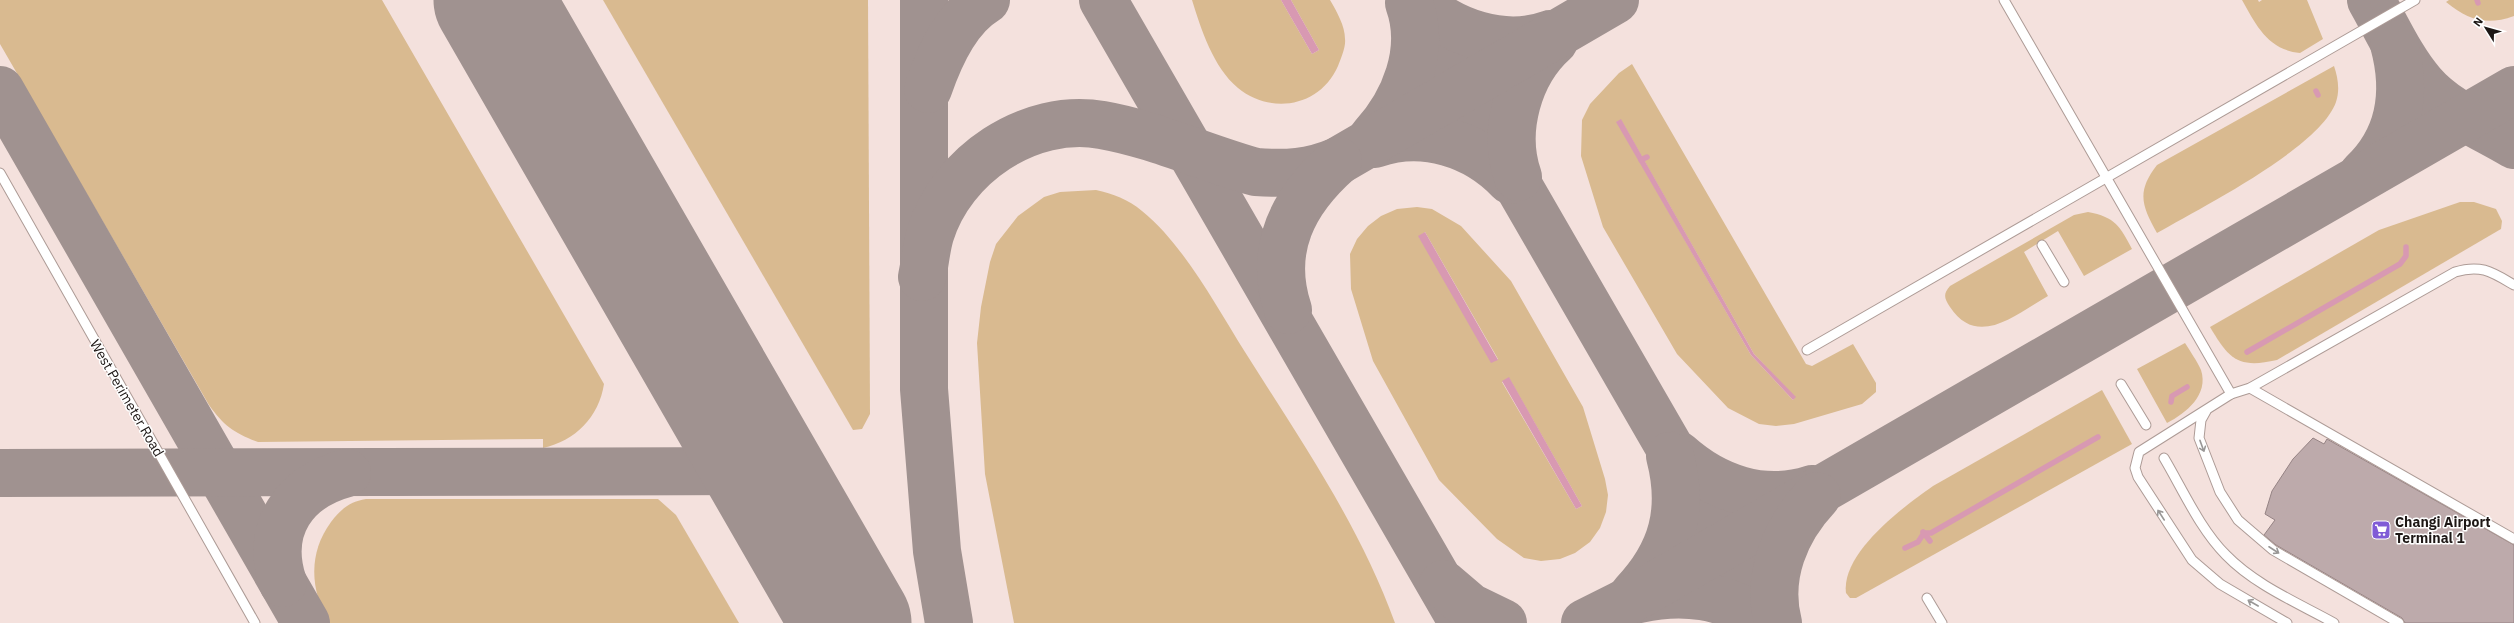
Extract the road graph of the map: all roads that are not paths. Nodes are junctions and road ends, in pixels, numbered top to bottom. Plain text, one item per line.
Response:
1 (2004, 0) edge
2 (2414, 0) edge
3 (0, 173) edge
4 (2106, 178) junction
5 (2042, 245) dead end
6 (2064, 282) dead end
7 (2514, 285) edge
8 (1807, 350) dead end
9 (2121, 384) dead end
10 (2250, 388) junction
11 (2231, 394) junction
12 (2206, 410) junction
13 (2146, 425) dead end
14 (2164, 458) dead end
15 (2514, 539) edge
16 (1927, 598) dead end
17 (255, 623) edge
18 (1942, 623) edge
19 (2286, 623) edge
20 (2334, 623) edge
21 (2399, 623) edge

1 - 4 lane
2 - 4 lane
3 - 17 lane, West Perimeter Road
4 - 8 lane
4 - 11 lane
5 - 6 lane
7 - 10 lane
9 - 13 lane
10 - 11 lane
10 - 15 lane
11 - 12 lane
19 -> 12 lane
12 -> 21 lane
14 - 20 lane
16 - 18 lane

